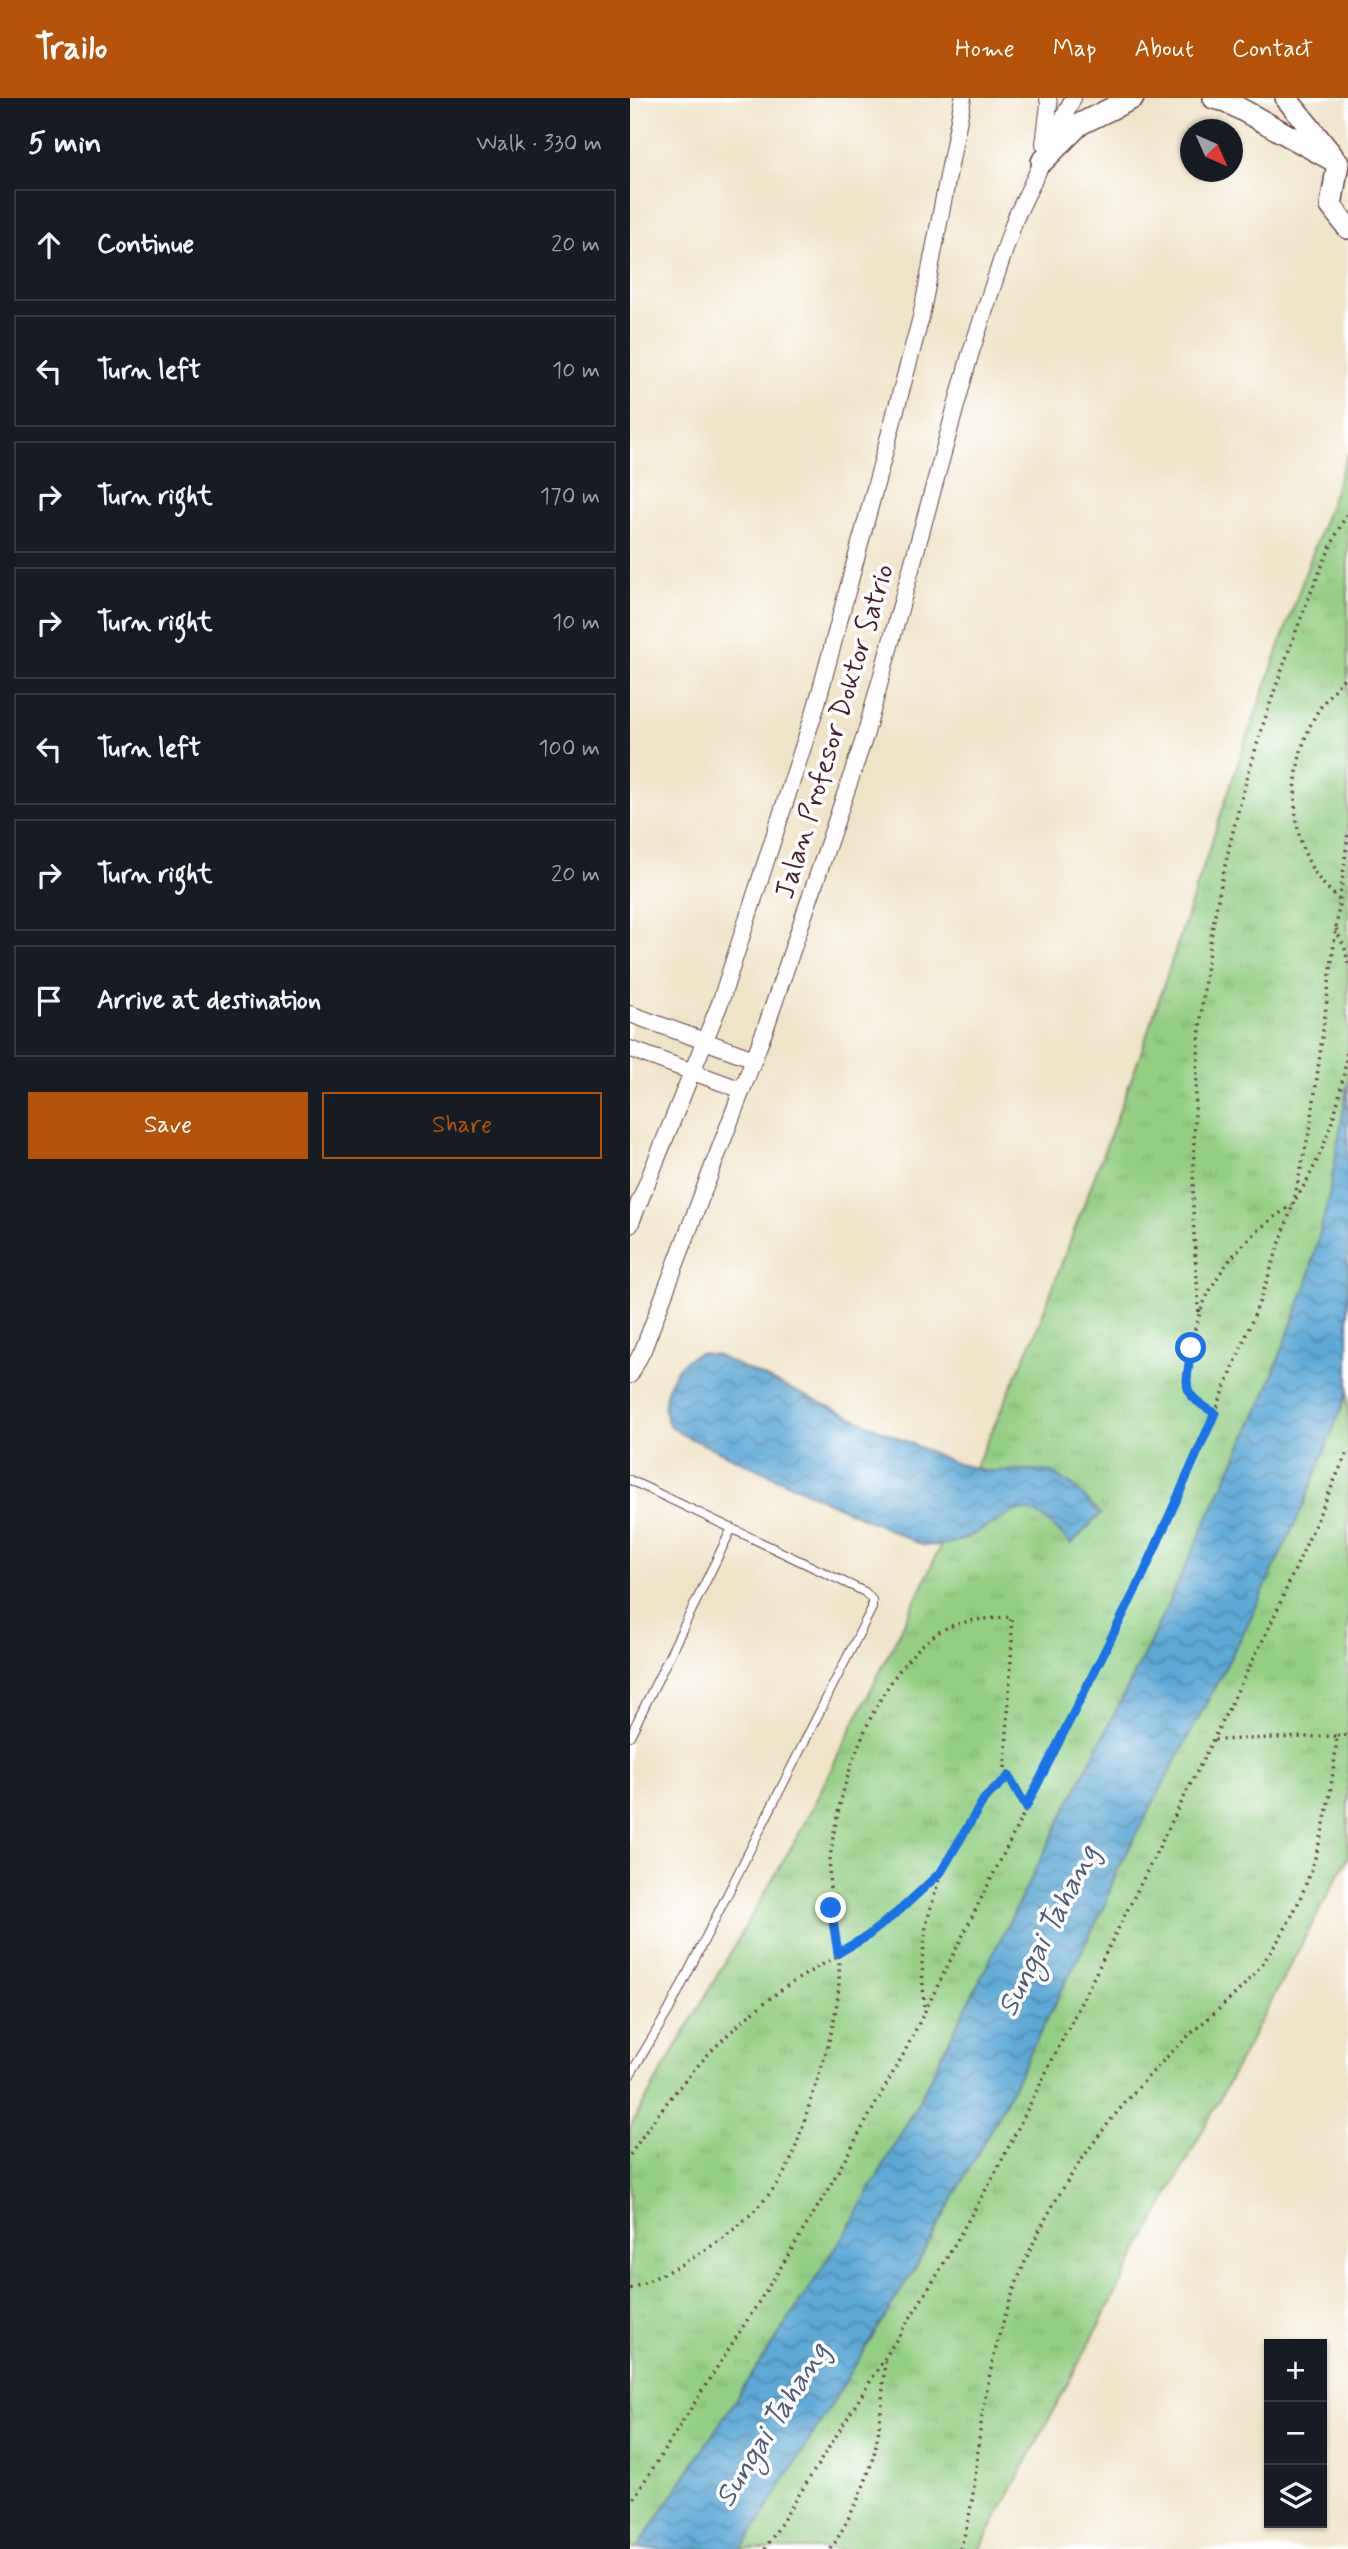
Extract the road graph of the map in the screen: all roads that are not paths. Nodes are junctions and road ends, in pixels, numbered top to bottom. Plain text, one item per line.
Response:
1 (963, 98) edge
2 (975, 98) edge
3 (1048, 98) edge
4 (1073, 98) edge
5 (1133, 98) edge
6 (1214, 98) edge
7 (1286, 98) edge
8 (954, 136) junction
9 (1042, 162) junction
10 (1343, 169) edge
11 (1348, 228) edge
12 (630, 1014) edge
13 (705, 1041) junction
14 (630, 1049) edge
15 (754, 1059) junction
16 (692, 1072) junction
17 (742, 1090) junction
18 (630, 1225) edge
19 (630, 1376) edge
20 (630, 1480) edge
21 (732, 1528) junction
22 (630, 1736) edge
23 (630, 2075) edge

1 - 8 street, Jalan Profesor Doktor Satrio
2 - 8 street
3 - 9 street
4 - 9 street, Jalan Profesor Doktor Satrio
5 - 9 street
6 - 10 street
7 - 10 street
8 - 13 street, Jalan Profesor Doktor Satrio
9 - 15 street, Jalan Profesor Doktor Satrio
10 - 11 street
12 - 13 street
13 - 15 street
13 - 16 street, Jalan Profesor Doktor Satrio
14 - 16 street
15 - 17 street, Jalan Profesor Doktor Satrio
16 - 17 street
16 - 18 street, Jalan Profesor Doktor Satrio
17 - 19 street, Jalan Profesor Doktor Satrio
20 - 21 lane
21 - 22 lane
21 - 23 lane

